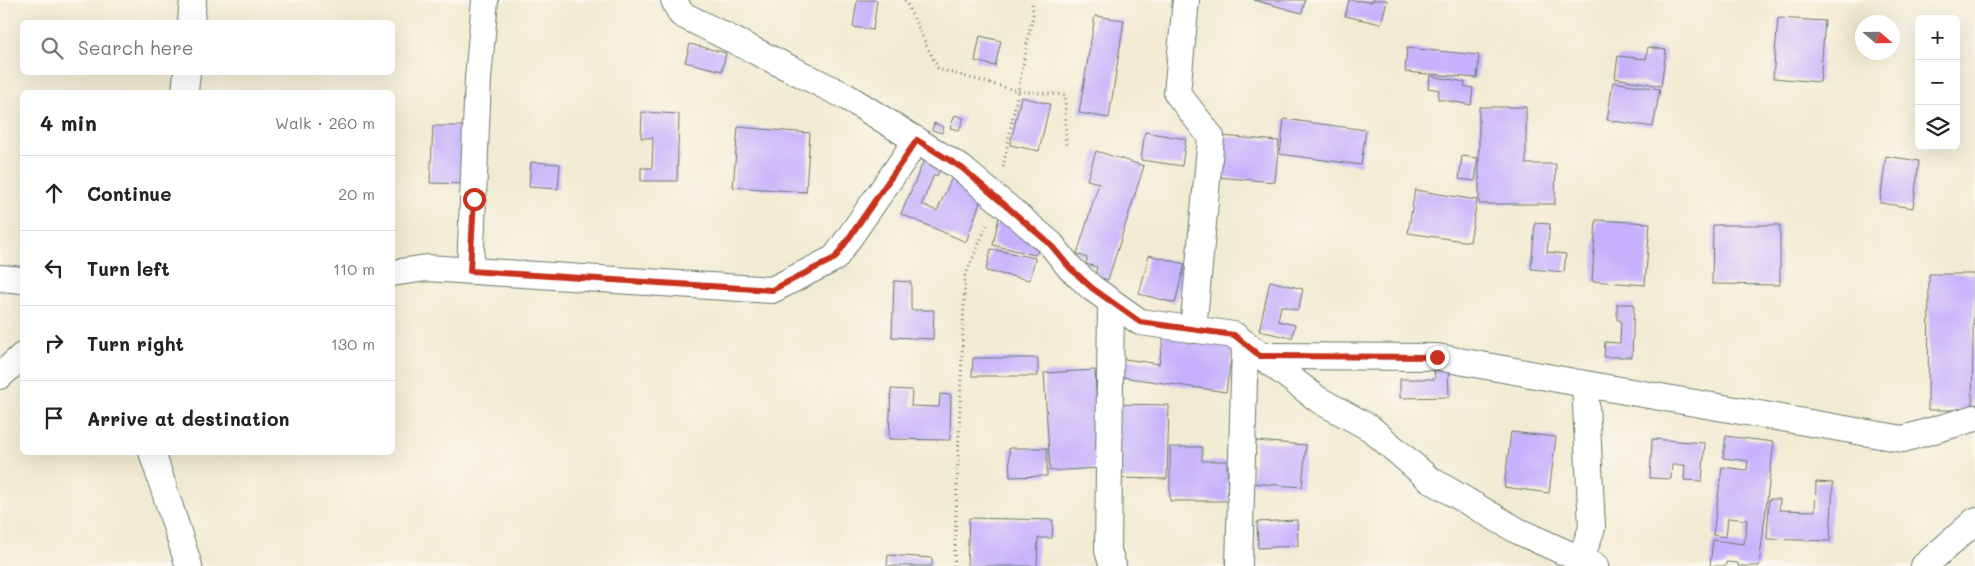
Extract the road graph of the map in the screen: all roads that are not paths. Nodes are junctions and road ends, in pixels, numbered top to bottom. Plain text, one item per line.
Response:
1 (193, 0) edge
2 (485, 0) edge
3 (674, 0) edge
4 (1186, 0) edge
5 (191, 20) edge
6 (187, 75) edge
7 (185, 90) edge
8 (917, 140) junction
9 (470, 271) junction
10 (395, 273) edge
11 (0, 278) edge
12 (20, 280) edge
13 (1111, 302) junction
14 (1193, 330) junction
15 (1252, 350) junction
16 (20, 358) edge
17 (0, 376) edge
18 (1585, 384) junction
19 (1975, 418) edge
20 (153, 455) edge
21 (1975, 521) edge
22 (1584, 564) edge
23 (190, 566) edge
24 (1112, 566) edge
25 (1239, 566) edge
26 (1924, 566) edge

1 - 5 street
2 - 9 street
3 - 8 street
4 - 14 street
6 - 7 street
8 - 9 street
8 - 13 street
9 - 10 street
11 - 12 street
13 - 14 street
13 - 24 street
14 - 15 street
15 - 18 street
15 - 22 street
15 - 25 street
16 - 17 street
18 - 19 street
18 - 22 street
20 - 23 street
21 - 26 street

